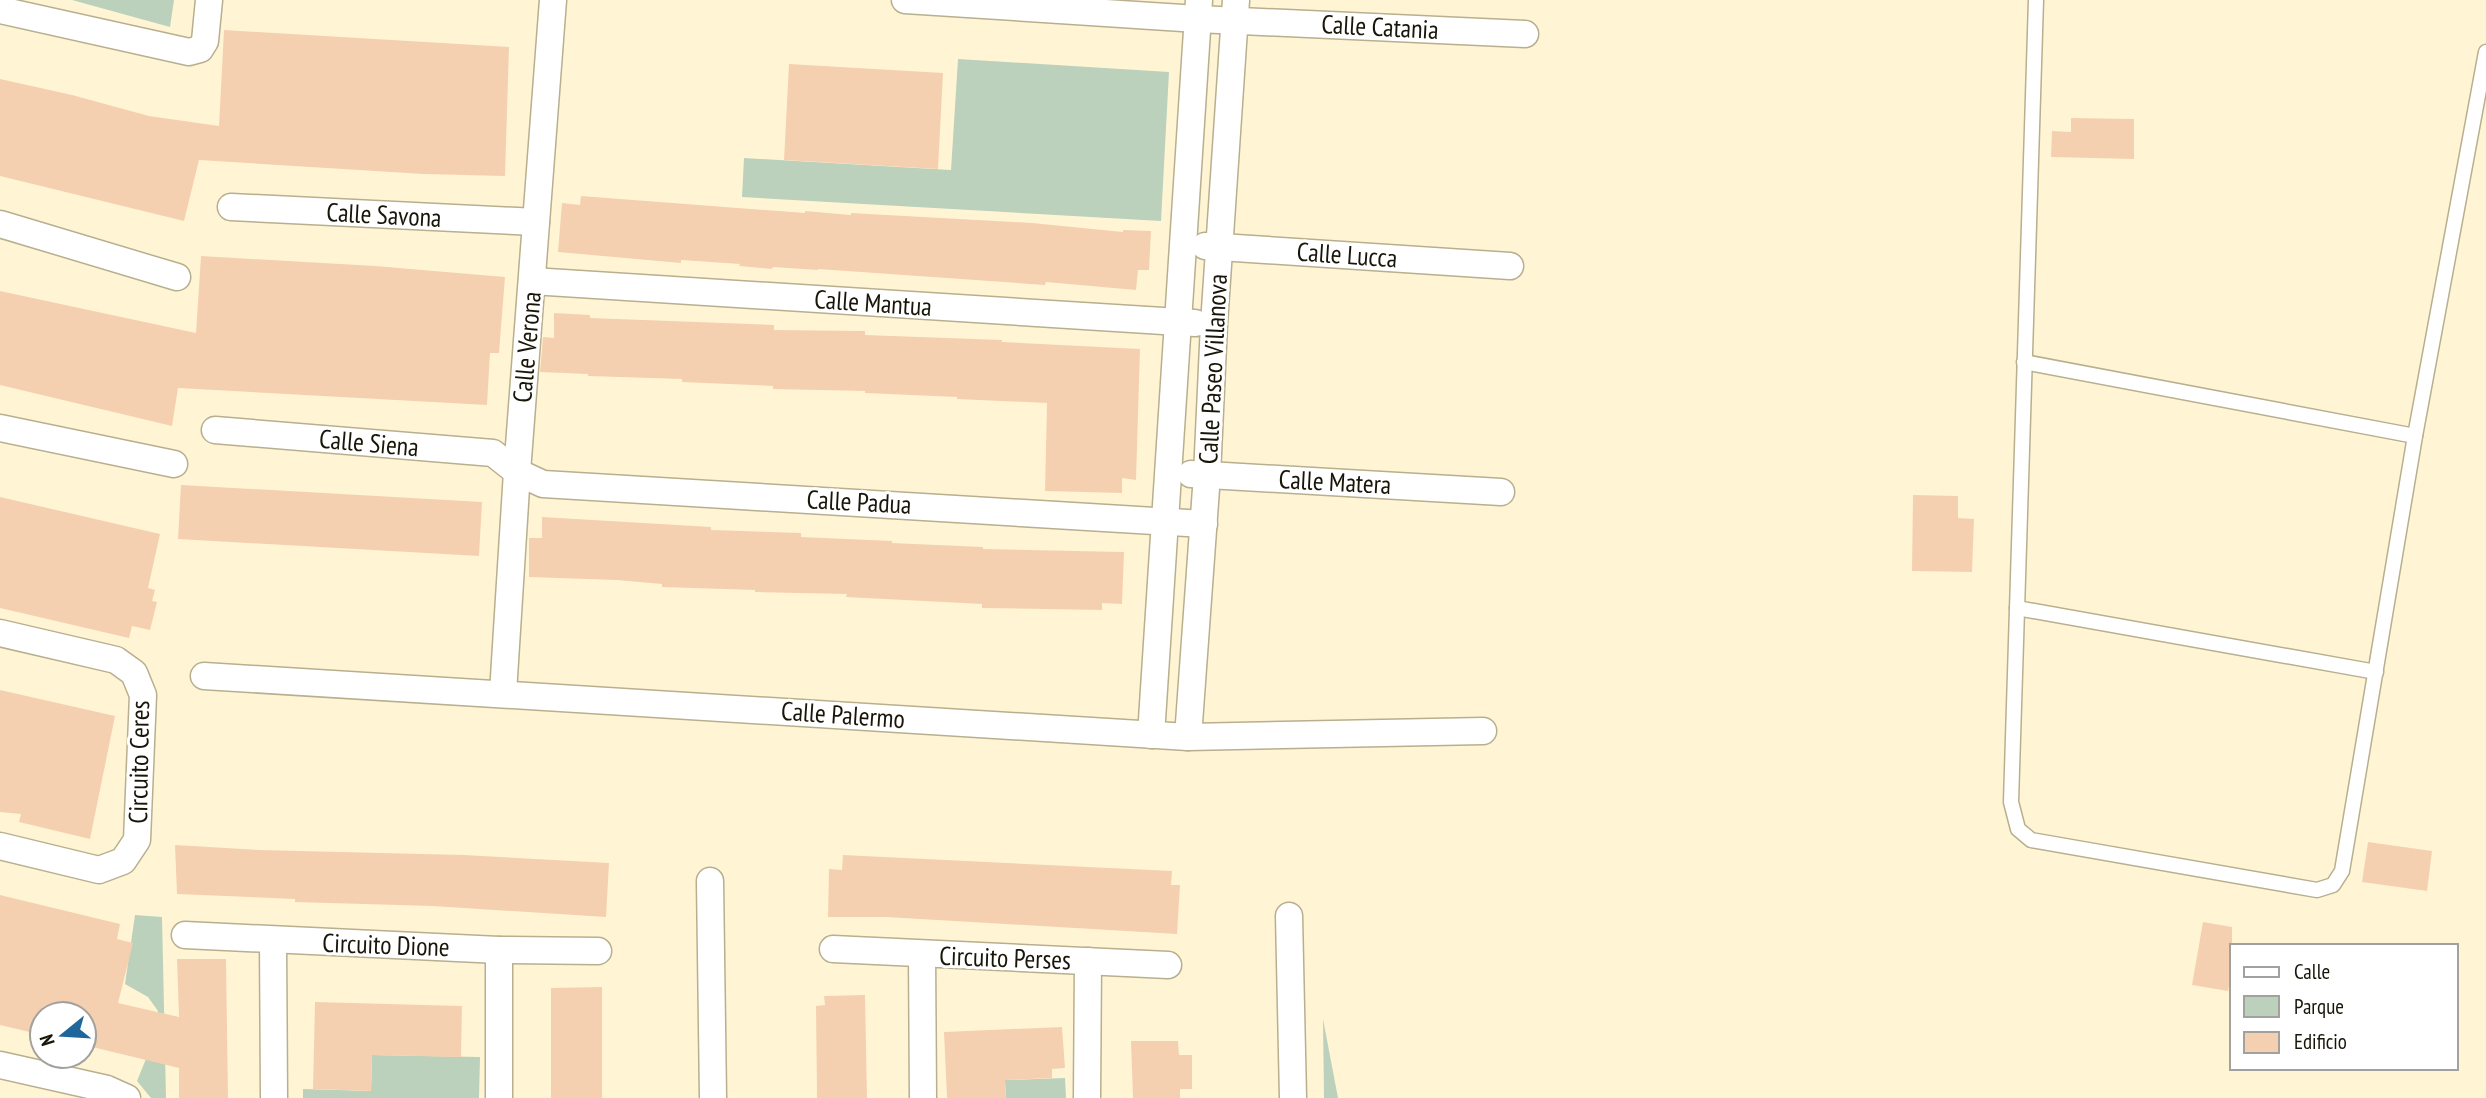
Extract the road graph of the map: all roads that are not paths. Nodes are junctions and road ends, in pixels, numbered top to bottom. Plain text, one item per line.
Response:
1 (209, 0) edge
2 (553, 0) edge
3 (905, 0) edge
4 (2036, 0) edge
5 (1199, 9) edge
6 (0, 10) edge
7 (1236, 10) edge
8 (1525, 34) dead end
9 (2486, 52) edge
10 (231, 206) dead end
11 (536, 222) junction
12 (0, 224) edge
13 (1184, 245) junction
14 (1220, 247) junction
15 (1510, 266) dead end
16 (177, 277) dead end
17 (532, 281) junction
18 (1178, 322) junction
19 (1214, 324) junction
20 (2024, 362) junction
21 (0, 428) edge
22 (215, 430) dead end
23 (2415, 436) junction
24 (174, 464) dead end
25 (517, 472) junction
26 (1168, 472) junction
27 (1207, 475) junction
28 (1501, 492) dead end
29 (1165, 520) junction
30 (1204, 524) junction
31 (2017, 608) junction
32 (0, 633) edge
33 (2376, 672) junction
34 (204, 676) dead end
35 (503, 693) junction
36 (1483, 732) dead end
37 (1151, 735) junction
38 (1188, 737) junction
39 (0, 846) edge
40 (710, 881) dead end
41 (1289, 916) dead end
42 (185, 935) dead end
43 (273, 940) junction
44 (833, 949) dead end
45 (499, 950) junction
46 (598, 951) dead end
47 (922, 954) junction
48 (1088, 961) junction
49 (1168, 965) dead end
50 (0, 1065) edge
51 (127, 1098) edge
52 (274, 1098) edge
53 (499, 1098) edge
54 (713, 1098) edge
55 (923, 1098) edge
56 (1087, 1098) edge
57 (1293, 1098) edge

1 - 6 street
2 - 11 street, Calle Verona
3 - 5 street, Calle Catania
4 - 20 lane
5 - 7 street, Calle Catania
5 - 13 street, Calle Paseo Villanova
7 - 8 street, Calle Catania
7 - 14 street, Calle Paseo Villanova
9 - 23 lane
10 - 11 street, Calle Savona
11 - 17 street, Calle Verona
12 - 16 street
13 - 14 street, Calle Lucca
13 - 18 street, Calle Paseo Villanova
14 - 15 street, Calle Lucca
14 - 19 street, Calle Paseo Villanova
17 - 18 street, Calle Mantua
17 - 25 street, Calle Verona
18 - 19 street, Calle Mantua
18 - 26 street, Calle Paseo Villanova
19 - 27 street, Calle Paseo Villanova
20 - 23 lane
20 - 31 lane
21 - 24 street
22 - 25 street, Calle Siena
23 - 33 lane
25 - 29 street, Calle Padua
25 - 35 street, Calle Verona
26 - 27 street, Calle Matera
26 - 29 street, Calle Paseo Villanova
27 - 28 street, Calle Matera
27 - 30 street, Calle Paseo Villanova
29 - 30 street, Calle Padua
29 - 37 street, Calle Paseo Villanova
30 - 38 street, Calle Paseo Villanova
31 - 33 lane
31 - 33 lane
32 - 39 street, Circuito Ceres
34 - 35 street, Calle Palermo
35 - 37 street, Calle Palermo
36 - 38 street, Calle Palermo
37 - 38 street, Calle Palermo
40 - 54 street
41 - 57 street
42 - 43 street, Circuito Dione
43 - 45 street, Circuito Dione
43 - 52 street
44 - 47 street, Circuito Perses
45 - 46 street, Circuito Dione
45 - 53 street
47 - 48 street, Circuito Perses
47 - 55 street, Circuito Perses
48 - 49 street, Circuito Perses
48 - 56 street, Circuito Perses
50 - 51 street

